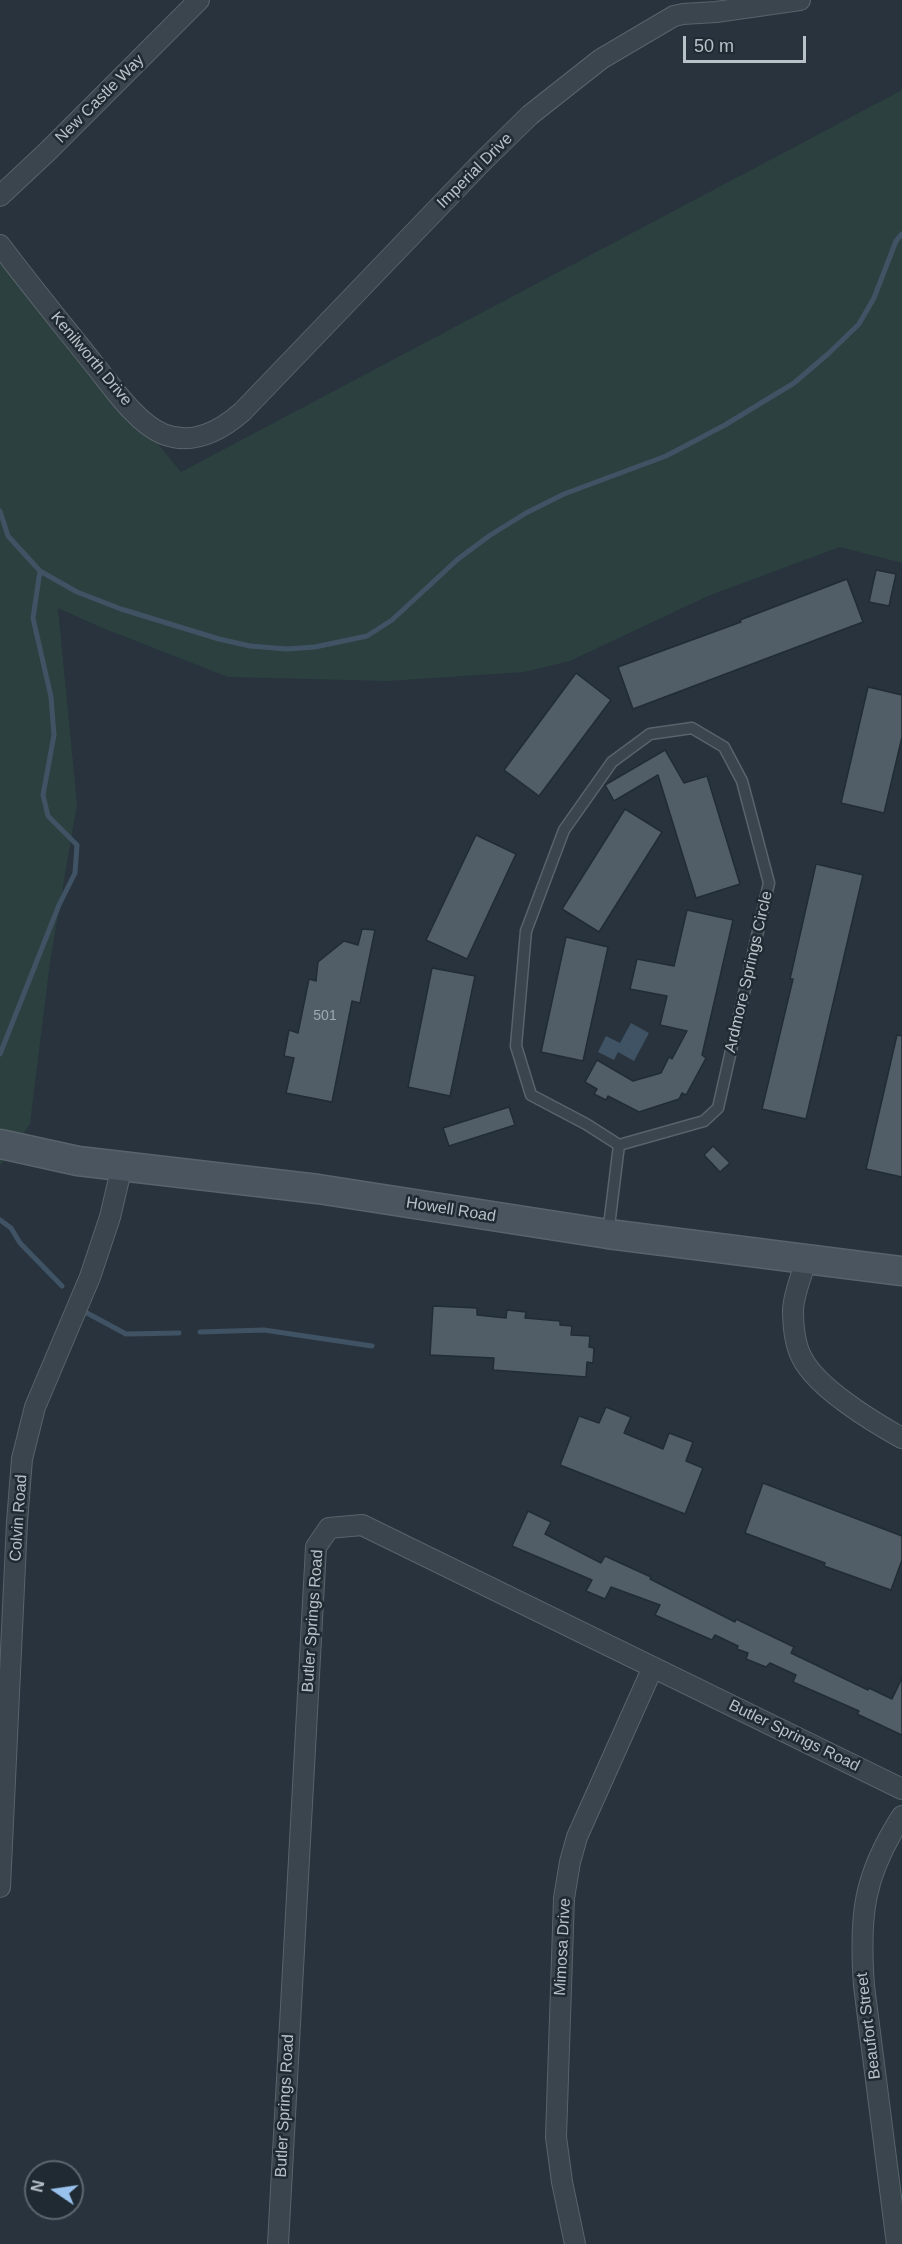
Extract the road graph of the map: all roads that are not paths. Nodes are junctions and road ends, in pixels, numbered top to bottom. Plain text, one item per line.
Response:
1 (199, 0) edge
2 (800, 0) edge
3 (672, 8) edge
4 (0, 196) edge
5 (0, 245) edge
6 (203, 436) joint
7 (619, 1145) junction
8 (10, 1146) edge
9 (122, 1166) junction
10 (608, 1234) junction
11 (806, 1260) junction
12 (902, 1271) edge
13 (902, 1438) edge
14 (653, 1667) junction
15 (902, 1789) edge
16 (902, 1816) edge
17 (0, 1887) edge
18 (278, 2244) edge
19 (575, 2244) edge
20 (897, 2244) edge

1 - 4 street, New Castle Way
2 - 3 street, Imperial Drive
3 - 6 street, Imperial Drive
5 - 6 street, Kenilworth Drive
7 - 7 lane, Ardmore Springs Circle
7 - 10 lane
8 - 9 main road, Howell Road
9 - 10 main road, Howell Road
9 - 17 street, Colvin Road
10 - 11 main road, Howell Road
11 - 12 main road, Howell Road
11 - 13 street
14 - 15 street, Butler Springs Road
14 - 18 street, Butler Springs Road
14 - 19 street, Mimosa Drive
16 - 20 street, Beaufort Street

